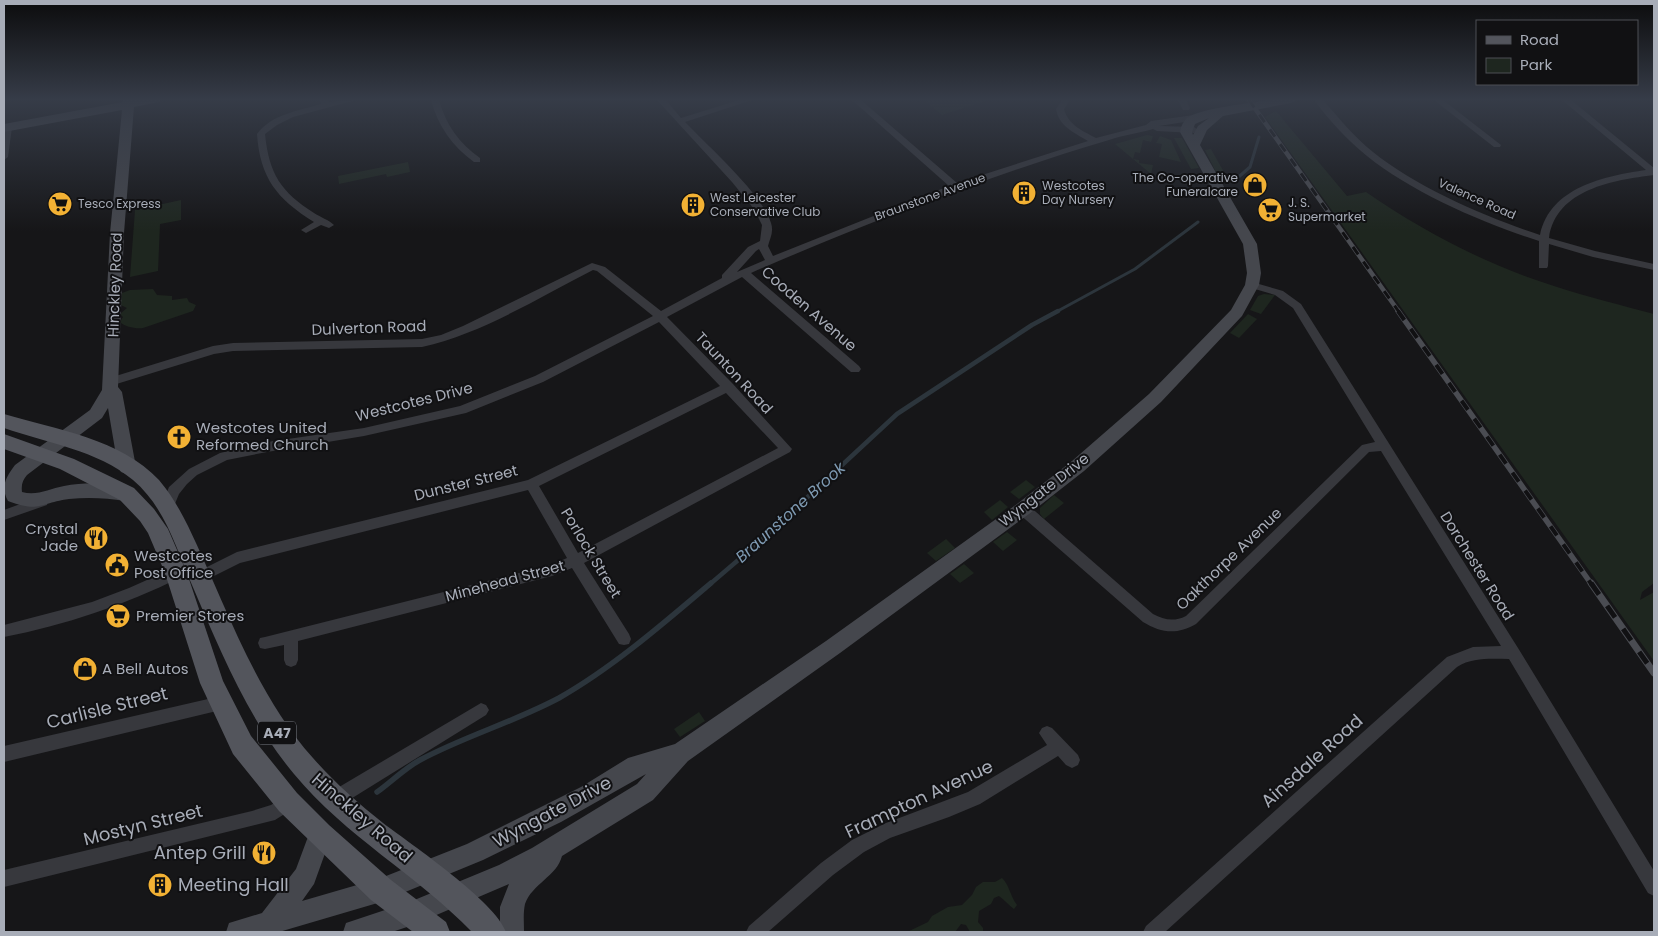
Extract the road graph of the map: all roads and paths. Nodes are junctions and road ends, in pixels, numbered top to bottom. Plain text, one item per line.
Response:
1 (5, 144) edge
2 (125, 144) edge
3 (262, 144) edge
4 (458, 144) edge
5 (701, 144) edge
6 (906, 144) edge
7 (1091, 144) edge
8 (1201, 144) edge
9 (1359, 144) edge
10 (1619, 144) edge
11 (477, 147) dead end
12 (466, 152) junction
13 (4, 157) edge
14 (477, 160) dead end
15 (1654, 172) edge
16 (956, 187) junction
17 (306, 230) dead end
18 (1544, 239) junction
19 (763, 243) junction
20 (771, 260) junction
21 (1544, 266) dead end
22 (1654, 267) edge
23 (743, 272) junction
24 (724, 281) junction
25 (1252, 284) junction
26 (661, 317) junction
27 (855, 368) dead end
28 (110, 386) junction
29 (729, 388) junction
30 (4, 421) edge
31 (61, 440) junction
32 (4, 441) edge
33 (1382, 446) junction
34 (786, 449) joint
35 (41, 455) junction
36 (132, 479) junction
37 (531, 484) junction
38 (42, 501) junction
39 (167, 507) junction
40 (1023, 509) junction
41 (4, 515) edge
42 (575, 561) junction
43 (176, 574) junction
44 (200, 577) junction
45 (4, 631) edge
46 (291, 636) junction
47 (624, 639) dead end
48 (265, 643) dead end
49 (1513, 653) junction
50 (291, 660) dead end
51 (220, 703) junction
52 (481, 710) dead end
53 (1048, 733) dead end
54 (1059, 748) junction
55 (680, 753) junction
56 (4, 754) edge
57 (1072, 760) dead end
58 (335, 799) junction
59 (288, 802) junction
60 (320, 834) junction
61 (568, 839) junction
62 (425, 873) junction
63 (4, 879) edge
64 (1654, 887) edge
65 (381, 890) junction
66 (456, 896) junction
67 (413, 914) junction
68 (268, 924) junction
69 (238, 932) edge
70 (355, 932) edge
71 (436, 932) edge
72 (492, 932) edge
73 (512, 932) edge
74 (755, 932) edge
75 (1152, 932) edge

1 - 13 street
2 - 28 street, Hinckley Road
3 - 17 street
4 - 12 street
5 - 19 street
6 - 16 street
7 - 16 street, Braunstone Avenue
8 - 25 street, Wyngate Drive
9 - 18 street, Valence Road
10 - 15 street
11 - 12 street
12 - 14 street
15 - 18 street
16 - 20 street, Braunstone Avenue
18 - 21 street
18 - 22 street, Valence Road
19 - 20 street
19 - 24 street, Westcotes Drive
20 - 23 street, Braunstone Avenue
23 - 24 street, Westcotes Drive
23 - 27 street, Cooden Avenue
24 - 26 street, Westcotes Drive
25 - 33 street, Dorchester Road
25 - 40 street, Wyngate Drive
26 - 28 street, Dulverton Road
26 - 29 street, Taunton Road
26 - 39 street, Westcotes Drive
28 - 31 street
28 - 36 street, Hinckley Road
29 - 34 street, Taunton Road
29 - 37 street, Dunster Street
30 - 31 main road, A47
31 - 35 street
31 - 36 main road, A47
32 - 35 main road, A47
33 - 40 street, Oakthorpe Avenue
33 - 49 street, Dorchester Road
34 - 42 street, Minehead Street
35 - 36 main road, A47
35 - 38 street
36 - 38 street
36 - 39 main road, Hinckley Road / A47
36 - 43 main road, A47
37 - 42 street, Porlock Street
37 - 44 street, Dunster Street
38 - 41 street
39 - 44 main road, Hinckley Road / A47
40 - 55 street, Wyngate Drive
42 - 46 street, Minehead Street
42 - 47 street, Porlock Street
43 - 45 street
43 - 51 main road, A47
44 - 58 main road, Hinckley Road / A47
46 - 48 street, Minehead Street
46 - 50 street
49 - 64 street, Dorchester Road
49 - 75 street, Ainsdale Road
51 - 56 street, Carlisle Street
51 - 59 main road, A47
52 - 58 street
53 - 54 street
54 - 57 street
54 - 74 street, Frampton Avenue
55 - 61 street, Wyngate Drive
55 - 62 street, Wyngate Drive
58 - 62 main road, Hinckley Road / A47
59 - 60 main road, A47
59 - 63 street, Mostyn Street
60 - 65 main road, A47
60 - 68 street
61 - 66 street, Wyngate Drive
61 - 73 street
62 - 65 street, Wyngate Drive
62 - 66 main road, Hinckley Road / A47
65 - 67 main road, A47
65 - 68 street, Wyngate Drive
66 - 67 street, Wyngate Drive
66 - 72 main road, Hinckley Road / A47
67 - 70 street, Wyngate Drive
67 - 71 main road, A47
68 - 69 street, Wyngate Drive

